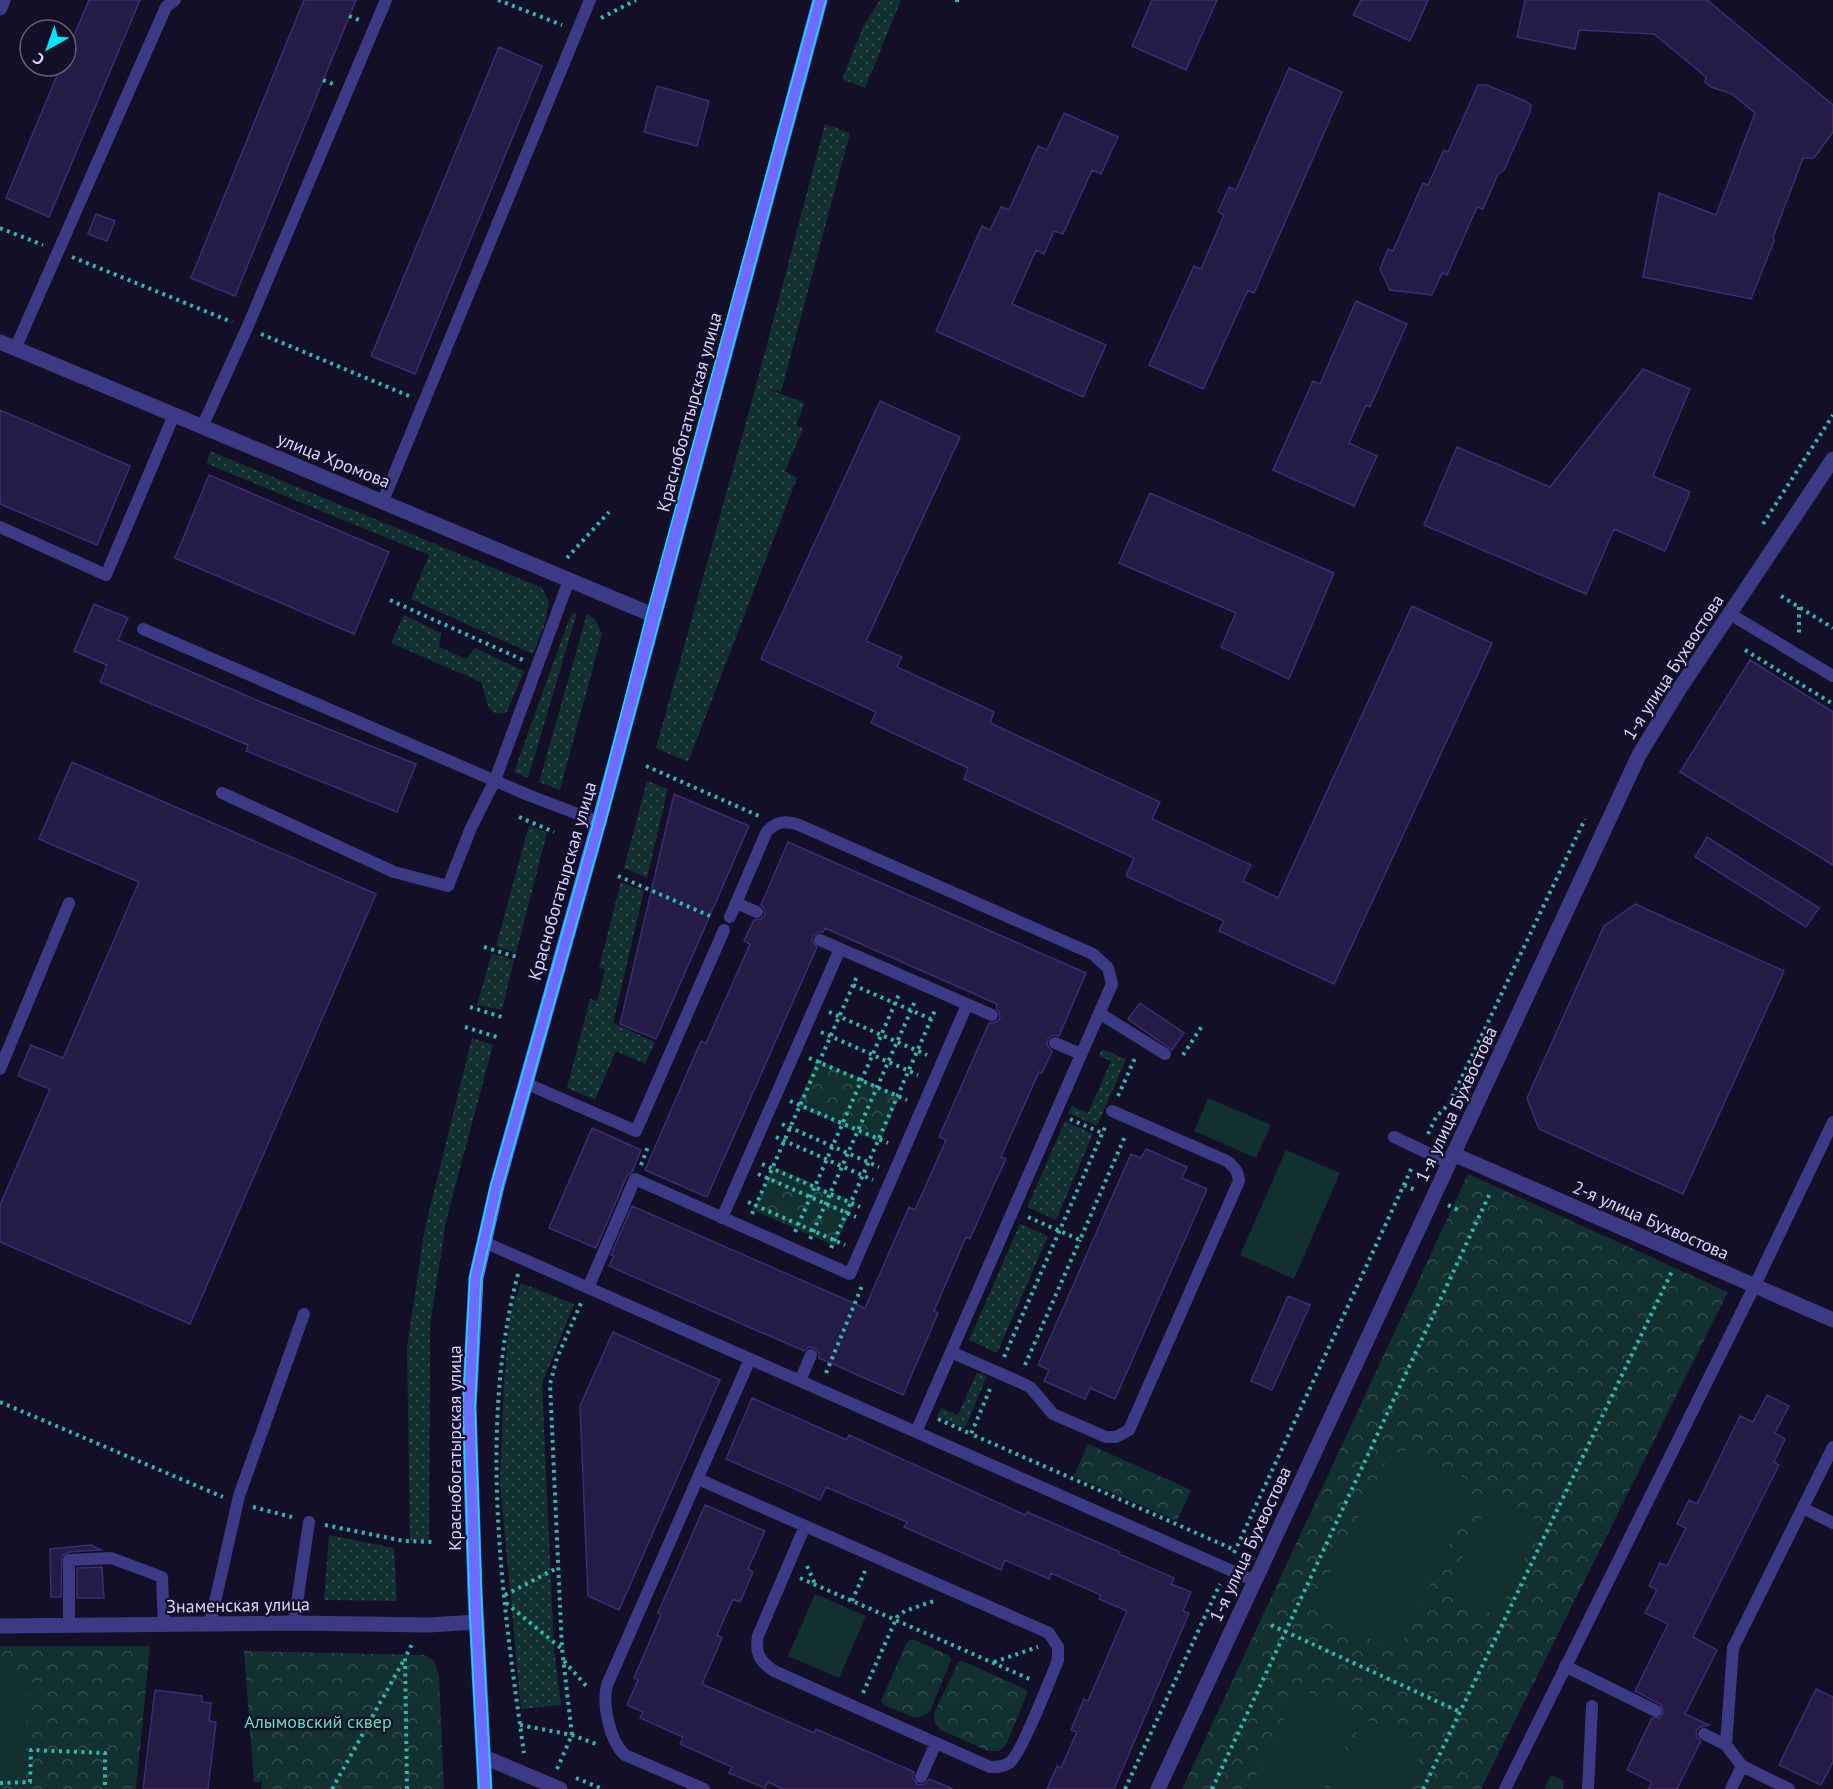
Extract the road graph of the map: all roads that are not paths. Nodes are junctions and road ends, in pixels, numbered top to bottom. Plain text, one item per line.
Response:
1 (3, 0) edge
2 (175, 0) edge
3 (386, 0) edge
4 (590, 0) edge
5 (820, 0) edge
6 (0, 8) edge
7 (0, 342) edge
8 (15, 349) junction
9 (174, 415) junction
10 (202, 427) junction
11 (1833, 459) edge
12 (383, 501) junction
13 (0, 527) edge
14 (569, 580) junction
15 (1730, 614) junction
16 (653, 615) junction
17 (143, 630) dead end
18 (1833, 676) edge
19 (495, 780) junction
20 (222, 793) dead end
21 (599, 822) junction
22 (69, 903) dead end
23 (736, 903) junction
24 (757, 912) dead end
25 (730, 917) dead end
26 (724, 930) dead end
27 (820, 940) dead end
28 (840, 949) junction
29 (967, 1005) junction
30 (1099, 1013) junction
31 (992, 1015) dead end
32 (1056, 1043) dead end
33 (1081, 1054) junction
34 (1165, 1054) dead end
35 (0, 1069) edge
36 (525, 1083) junction
37 (1112, 1111) road end
38 (1833, 1122) edge
39 (1394, 1137) dead end
40 (1451, 1159) junction
41 (722, 1218) junction
42 (484, 1242) junction
43 (1754, 1287) junction
44 (588, 1288) junction
45 (304, 1314) dead end
46 (1833, 1320) edge
47 (951, 1352) junction
48 (811, 1355) dead end
49 (750, 1359) junction
50 (800, 1381) junction
51 (916, 1432) junction
52 (1833, 1447) edge
53 (698, 1479) junction
54 (1803, 1508) junction
55 (309, 1522) road end
56 (1833, 1523) edge
57 (805, 1526) junction
58 (1255, 1581) junction
59 (477, 1622) junction
60 (294, 1623) junction
61 (210, 1624) junction
62 (69, 1625) junction
63 (164, 1625) junction
64 (0, 1626) edge
65 (1565, 1666) junction
66 (1592, 1706) dead end
67 (1656, 1711) dead end
68 (1704, 1734) dead end
69 (936, 1743) junction
70 (1726, 1745) junction
71 (484, 1757) junction
72 (1742, 1766) junction
73 (921, 1777) dead end
74 (485, 1789) edge
75 (560, 1789) edge
76 (704, 1789) edge
77 (1158, 1789) edge
78 (1505, 1789) edge
79 (1588, 1789) edge
80 (1731, 1789) edge
81 (1789, 1789) edge

1 - 6 street
2 - 8 lane
3 - 10 lane
4 - 12 lane
5 - 16 main road, Краснобогатырская улица
7 - 8 street, улица Хромова
8 - 9 street, улица Хромова
9 - 10 street, улица Хромова
9 - 13 lane
10 - 12 street, улица Хромова
11 - 15 street, 1-я улица Бухвостова
12 - 14 street, улица Хромова
14 - 16 street, улица Хромова
14 - 19 lane
15 - 18 lane
15 - 40 street, 1-я улица Бухвостова
16 - 21 main road, Краснобогатырская улица
17 - 19 lane
19 - 20 lane
19 - 21 lane
21 - 36 main road, Краснобогатырская улица
22 - 35 lane
23 - 24 lane
23 - 25 lane
23 - 30 lane
26 - 36 lane
27 - 28 lane
28 - 29 lane
28 - 41 lane
29 - 31 lane
29 - 41 lane
30 - 33 lane
30 - 34 lane
32 - 33 lane
33 - 47 lane
36 - 42 main road, Краснобогатырская улица
37 - 47 lane
38 - 43 lane
39 - 40 lane
40 - 43 street, 2-я улица Бухвостова
40 - 58 street, 1-я улица Бухвостова
41 - 44 lane
42 - 44 lane
42 - 59 main road, Краснобогатырская улица
43 - 46 street, 2-я улица Бухвостова
43 - 65 lane
44 - 49 lane
45 - 61 lane
47 - 51 lane
48 - 50 lane
49 - 50 lane
49 - 53 lane
50 - 51 lane
51 - 58 lane
52 - 54 lane
53 - 57 lane
53 - 76 lane
54 - 56 lane
54 - 70 lane
55 - 60 lane
57 - 69 lane
57 - 69 lane
58 - 77 street, 1-я улица Бухвостова
59 - 60 street, Знаменская улица
59 - 71 main road, Краснобогатырская улица
60 - 61 street, Знаменская улица
61 - 63 street, Знаменская улица
62 - 63 street, Знаменская улица
62 - 63 lane
62 - 64 street, Знаменская улица
65 - 67 lane
65 - 78 lane
66 - 79 lane
68 - 70 lane
69 - 73 lane
70 - 72 lane
71 - 74 main road, Краснобогатырская улица
71 - 75 street
72 - 80 lane
72 - 81 lane

